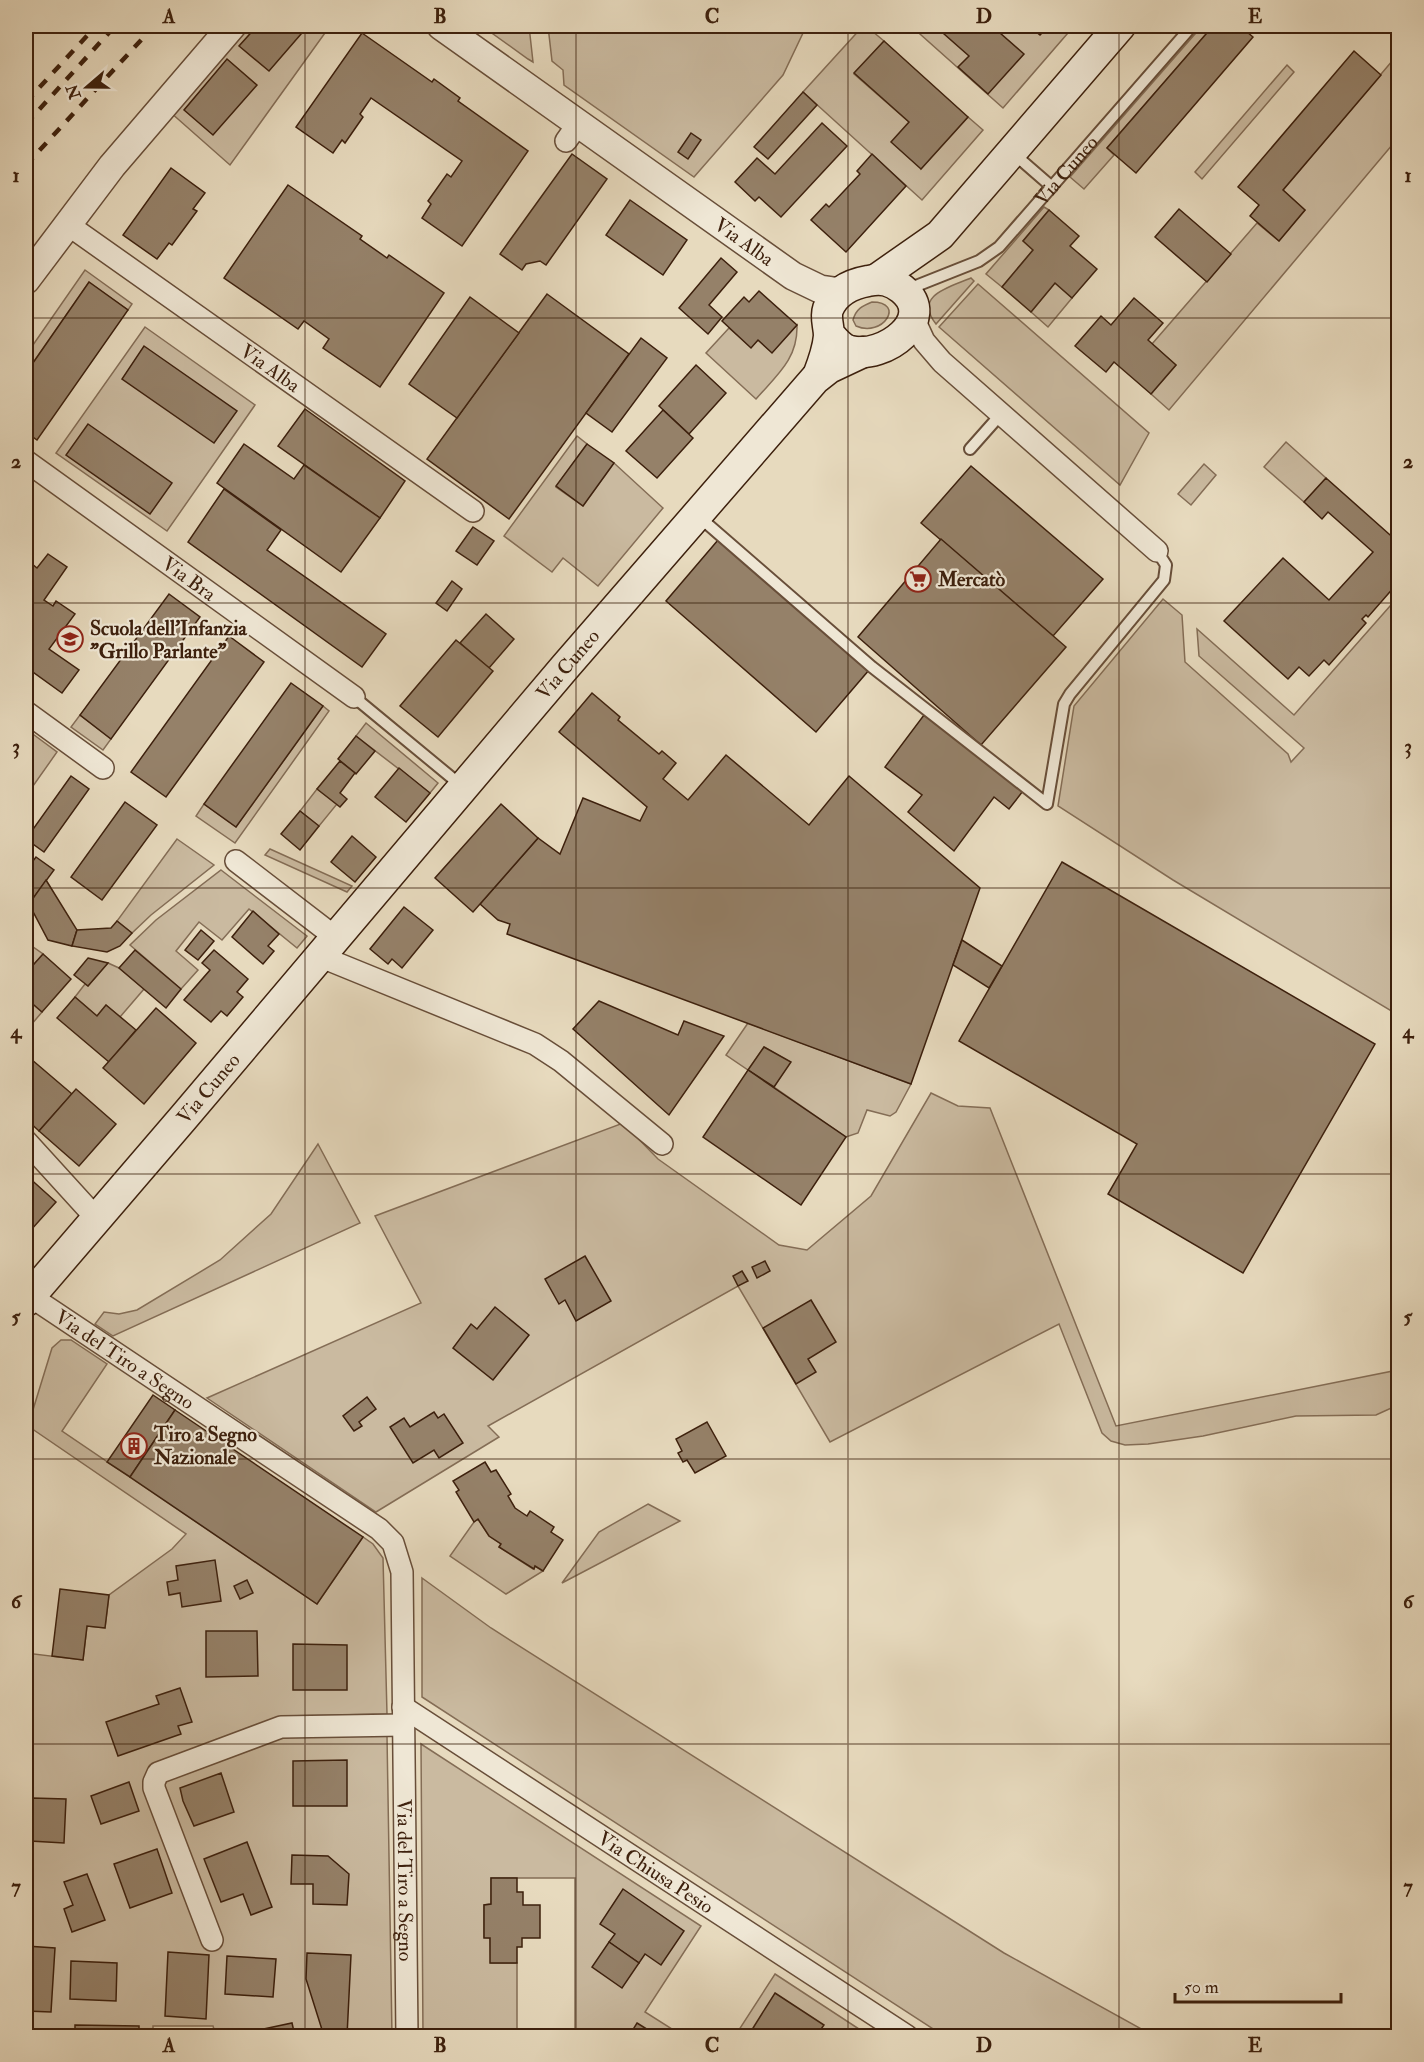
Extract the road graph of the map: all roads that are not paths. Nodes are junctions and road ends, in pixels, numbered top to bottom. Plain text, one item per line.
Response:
1 (232, 26) edge
2 (441, 26) edge
3 (1119, 26) edge
4 (1192, 26) edge
5 (1012, 151) junction
6 (1052, 187) junction
7 (67, 225) junction
8 (940, 235) junction
9 (793, 276) junction
10 (877, 279) junction
11 (26, 280) edge
12 (841, 292) junction
13 (914, 302) junction
14 (828, 328) junction
15 (895, 343) junction
16 (863, 352) junction
17 (942, 362) junction
18 (818, 376) junction
19 (1001, 414) junction
20 (970, 449) dead end
21 (26, 460) edge
22 (473, 511) dead end
23 (697, 515) junction
24 (1157, 551) joint
25 (354, 697) joint
26 (26, 712) edge
27 (103, 768) dead end
28 (463, 787) junction
29 (236, 861) dead end
30 (327, 947) junction
31 (26, 1141) edge
32 (662, 1144) dead end
33 (97, 1219) junction
34 (27, 1304) edge
35 (403, 1716) junction
36 (212, 1940) dead end
37 (879, 2029) edge
38 (406, 2037) edge
39 (907, 2037) edge

1 - 7 street
2 - 9 street, Via Alba
3 - 5 main road
4 - 6 lane, Via Cuneo
5 - 6 lane
5 - 8 main road
6 - 13 lane, Via Cuneo
7 - 11 street
7 - 22 street, Via Alba
8 - 10 main road
8 - 13 main road
9 - 12 street, Via Alba
9 - 14 street, Via Alba
10 - 12 main road
10 - 13 main road
12 - 14 main road, Via Cuneo
13 - 15 main road
13 - 17 street
14 - 16 main road
14 - 18 main road, Via Cuneo
15 - 16 main road, Via Cuneo
15 - 17 street
16 - 18 main road, Via Cuneo
17 - 19 street
18 - 23 main road, Via Cuneo
19 - 20 lane
19 - 24 street
21 - 25 street, Via Bra
23 - 24 lane
23 - 28 main road, Via Cuneo
25 - 28 lane
26 - 27 street
28 - 30 main road, Via Cuneo
29 - 30 street
30 - 32 street
30 - 33 main road, Via Cuneo
31 - 33 street
33 - 34 main road, Via Cuneo
34 - 35 street, Via del Tiro a Segno
35 - 36 street
35 - 37 street, Via Chiusa Pesio
35 - 38 street, Via del Tiro a Segno
37 - 39 street, Via Chiusa Pesio

